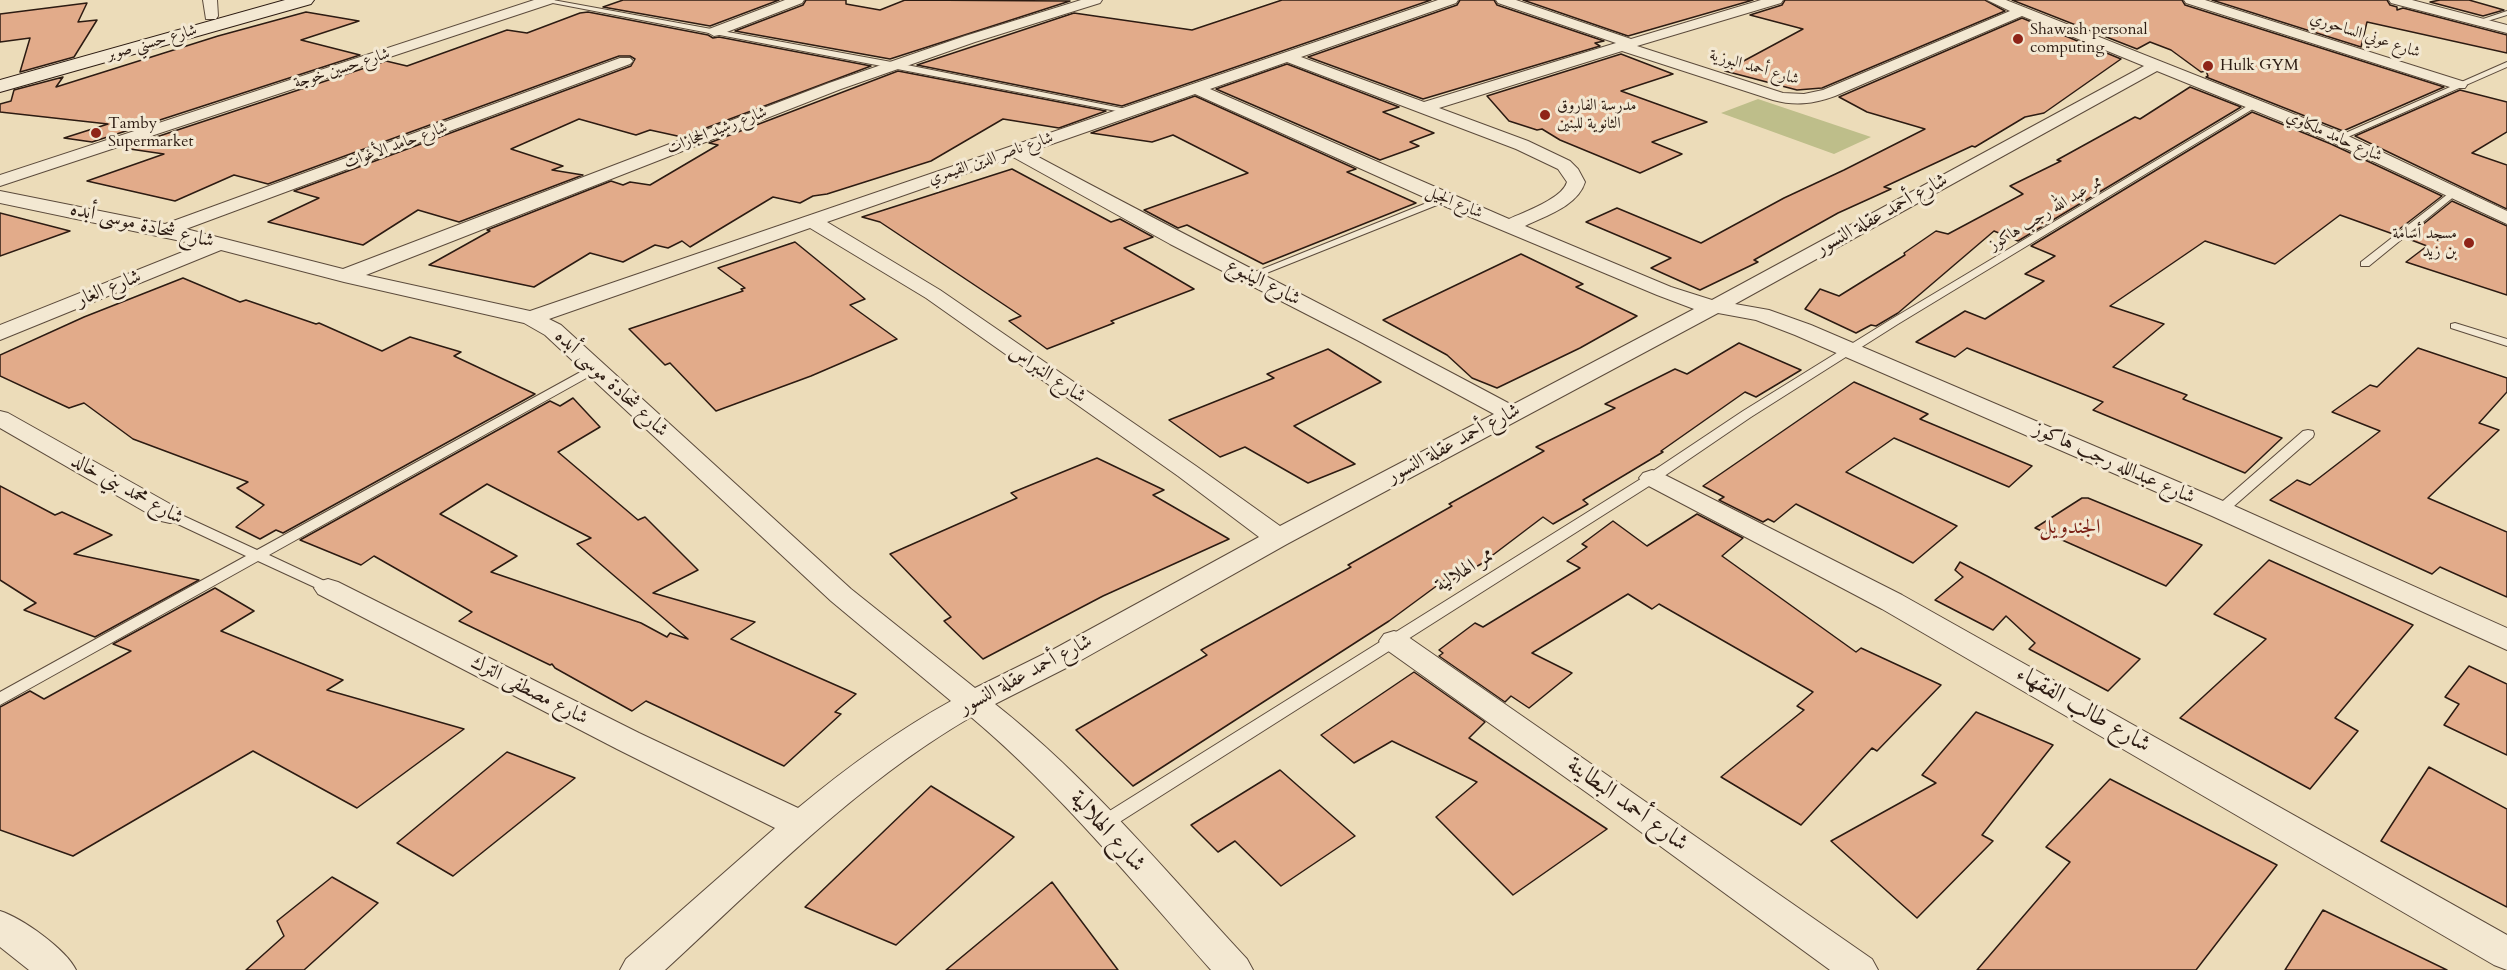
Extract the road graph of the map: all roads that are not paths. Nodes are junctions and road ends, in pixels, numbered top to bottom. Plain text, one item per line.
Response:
1 (268, 0) edge
2 (305, 0) edge
3 (545, 0) edge
4 (797, 0) edge
5 (1095, 0) edge
6 (1451, 0) edge
7 (1503, 0) edge
8 (1776, 0) edge
9 (1994, 0) edge
10 (2191, 0) edge
11 (2396, 0) edge
12 (210, 8) edge
13 (2022, 11) junction
14 (2507, 13) edge
15 (2481, 21) junction
16 (2507, 28) edge
17 (714, 32) junction
18 (1626, 44) junction
19 (1286, 56) junction
20 (62, 58) junction
21 (626, 61) dead end
22 (84, 63) junction
23 (2507, 64) edge
24 (897, 65) junction
25 (2157, 65) junction
26 (0, 75) edge
27 (2460, 85) junction
28 (0, 86) edge
29 (1198, 88) junction
30 (2257, 104) junction
31 (1422, 108) junction
32 (1132, 111) junction
33 (2338, 138) junction
34 (1015, 151) junction
35 (1, 188) edge
36 (2453, 193) junction
37 (1444, 199) junction
38 (2507, 218) edge
39 (811, 220) junction
40 (1510, 226) junction
41 (166, 230) junction
42 (219, 244) junction
43 (2365, 264) dead end
44 (344, 276) junction
45 (1250, 276) junction
46 (1714, 306) junction
47 (531, 318) junction
48 (2455, 326) dead end
49 (0, 333) edge
50 (2507, 343) edge
51 (1850, 350) junction
52 (595, 368) junction
53 (1511, 414) junction
54 (0, 417) edge
55 (2308, 434) dead end
56 (1652, 478) junction
57 (2221, 510) junction
58 (170, 515) joint
59 (1278, 538) junction
60 (259, 555) junction
61 (328, 588) joint
62 (2507, 640) edge
63 (1394, 641) junction
64 (0, 699) edge
65 (973, 702) junction
66 (801, 825) junction
67 (1101, 825) junction
68 (0, 926) edge
69 (2507, 954) edge
70 (57, 970) edge
71 (639, 970) edge
72 (1234, 970) edge
73 (1858, 970) edge

1 - 12 main road, شارع حسني صوبر
2 - 22 main road, شارع حسني صوبر
3 - 17 lane
3 - 35 street, شارع حسين خوجة
4 - 17 street
5 - 24 street, شارع رشيد الحجازات
6 - 19 street, شارع ناصر الدين القيمري
7 - 18 street
8 - 18 street, شارع أحمد البوزية
9 - 13 street
10 - 27 street, شارع عوني الساحوري
11 - 15 street
12 - 20 main road, شارع حسني صوبر
13 - 18 street, شارع أحمد البوزية
13 - 25 street
14 - 15 lane
15 - 16 street
17 - 24 lane
18 - 31 street
19 - 29 street, شارع ناصر الدين القيمري
19 - 31 street
20 - 22 main road
20 - 26 main road, شارع حسني صوبر
21 - 41 street, شارع حامد الأغوات
22 - 28 main road, شارع حسني صوبر
23 - 27 lane
24 - 32 lane
24 - 44 street, شارع رشيد الحجازات
25 - 30 street, شارع حامد ملكاوي
25 - 46 street, شارع أحمد عقلة النسور
27 - 33 lane
29 - 32 street, شارع ناصر الدين القيمري
29 - 37 street, شارع الجيل
30 - 33 street, شارع حامد ملكاوي
30 - 51 lane, ممر عبد الله رجب هاكوز
31 - 40 street
32 - 34 street, شارع ناصر الدين القيمري
33 - 36 street, شارع حامد ملكاوي
34 - 39 street, شارع ناصر الدين القيمري
34 - 45 street, شارع الينبوع
35 - 41 street, شارع شحادة موسى أبده
36 - 38 street, شارع حامد ملكاوي
36 - 43 lane
37 - 40 street, شارع الجيل
37 - 45 lane
39 - 47 street, شارع ناصر الدين القيمري
39 - 59 street, شارع النبراس
40 - 46 street, شارع الجيل
41 - 42 street, شارع شحادة موسى أبده
42 - 44 street, شارع شحادة موسى أبده
42 - 49 street, شارع الغار
44 - 47 street, شارع شحادة موسى أبده
45 - 53 street, شارع الينبوع
46 - 51 street, شارع عبدالله رجب هاكوز
46 - 53 street, شارع أحمد عقلة النسور
47 - 52 street, شارع شحادة موسى أبده
48 - 50 lane
51 - 56 lane, ممر الهلالية
51 - 57 street, شارع عبدالله رجب هاكوز
52 - 60 lane
52 - 65 street, شارع شحادة موسى أبده
53 - 59 street, شارع أحمد عقلة النسور
54 - 58 street, شارع محمد بني خالد
55 - 57 lane
56 - 63 lane, ممر الهلالية
56 - 69 street, شارع طالب الفقهاء
57 - 62 street, شارع عبدالله رجب هاكوز
58 - 60 lane, شارع محمد بني خالد
59 - 65 street, شارع أحمد عقلة النسور
60 - 61 lane, شارع مصطفى الترك
60 - 64 lane
61 - 66 street, شارع مصطفى الترك
63 - 67 lane, ممر الهلالية
63 - 73 street, شارع أحمد البطاينة
65 - 66 street, شارع أحمد عقلة النسور
65 - 67 street, شارع الهلالية
66 - 71 street, شارع أحمد عقلة النسور
67 - 72 street, شارع الهلالية
68 - 70 street

